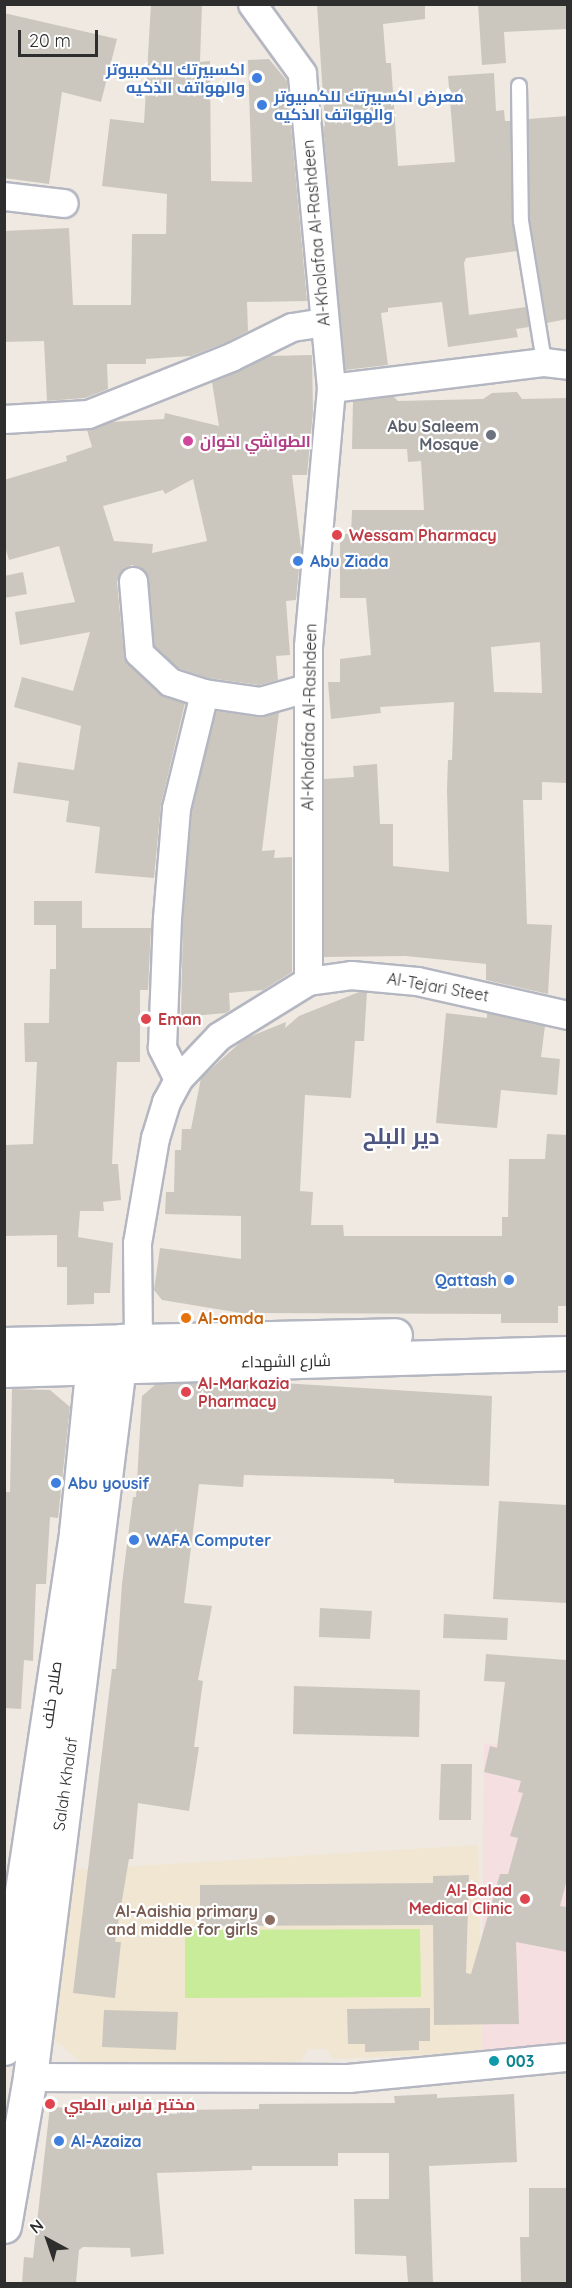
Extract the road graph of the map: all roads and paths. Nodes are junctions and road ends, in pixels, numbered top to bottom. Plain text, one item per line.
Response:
1 (252, 4) edge
2 (519, 86) dead end
3 (4, 196) edge
4 (64, 203) dead end
5 (322, 322) junction
6 (556, 363) edge
7 (331, 388) junction
8 (4, 419) edge
9 (133, 581) dead end
10 (306, 688) junction
11 (204, 693) junction
12 (308, 981) junction
13 (567, 1015) edge
14 (178, 1079) junction
15 (567, 1330) edge
16 (4, 1344) edge
17 (113, 1351) junction
18 (567, 1353) edge
19 (4, 1370) edge
20 (13, 1903) edge
21 (4, 2049) edge
22 (567, 2057) edge
23 (30, 2077) junction
24 (4, 2226) edge

1 - 5 street, Al-Kholafaa Al-Rashdeen
2 - 6 lane
3 - 4 street
5 - 7 street, Al-Kholafaa Al-Rashdeen
5 - 8 street
6 - 7 street
7 - 10 street, Al-Kholafaa Al-Rashdeen
9 - 11 street
10 - 11 street
10 - 12 street, Al-Kholafaa Al-Rashdeen
11 - 14 street
12 - 13 street, Al-Tejari Steet
12 - 14 street
14 - 17 street
15 - 17 main road, شارع الشهداء
16 - 17 main road, شارع الشهداء
17 - 18 main road, شارع الشهداء
17 - 19 main road, شارع الشهداء
17 - 20 main road, صلاح خلف
17 - 23 main road, Salah Khalaf
20 - 21 main road, صلاح خلف
22 - 23 street
23 - 24 main road, Salah Khalaf

